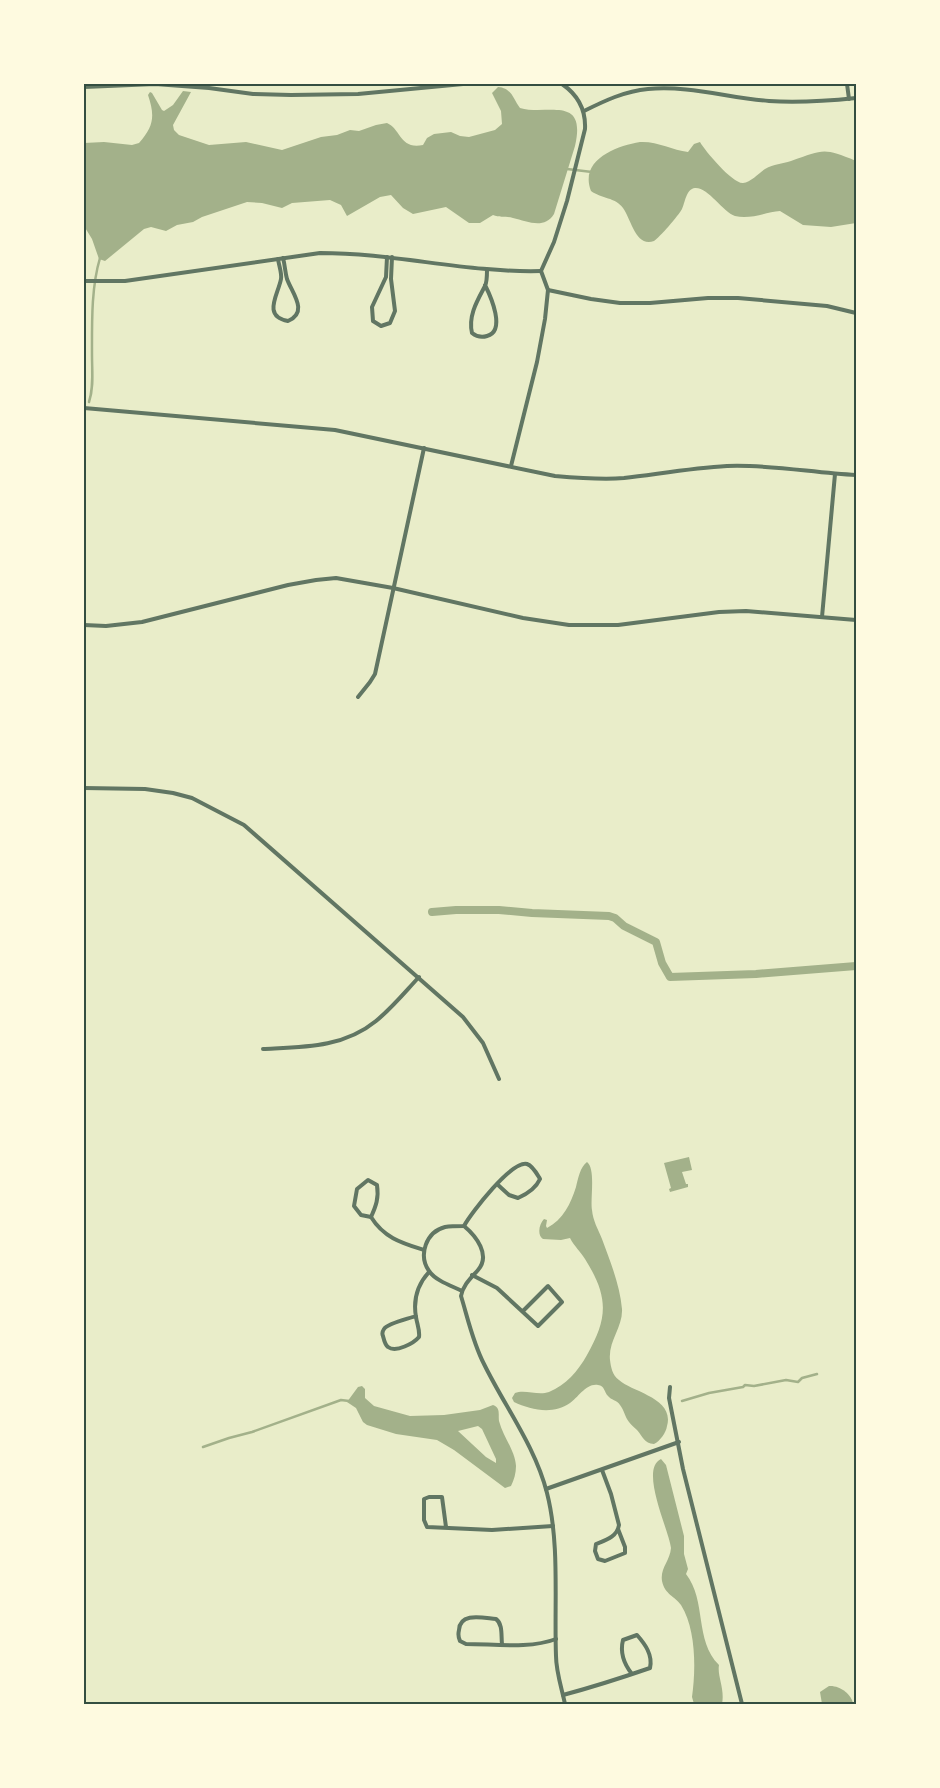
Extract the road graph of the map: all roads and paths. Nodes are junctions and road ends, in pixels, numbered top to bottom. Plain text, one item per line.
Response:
1 (462, 84) edge
2 (562, 84) edge
3 (847, 84) edge
4 (668, 86) edge
5 (84, 87) edge
6 (856, 98) edge
7 (849, 99) junction
8 (584, 111) junction
9 (390, 257) junction
10 (281, 259) junction
11 (487, 270) junction
12 (542, 271) junction
13 (84, 281) edge
14 (485, 285) junction
15 (548, 290) junction
16 (856, 313) edge
17 (84, 408) edge
18 (424, 448) junction
19 (511, 466) junction
20 (835, 474) junction
21 (856, 476) edge
22 (393, 588) junction
23 (822, 618) junction
24 (856, 620) edge
25 (84, 625) edge
26 (358, 697) dead end
27 (84, 788) edge
28 (419, 977) junction
29 (263, 1049) dead end
30 (499, 1079) dead end
31 (497, 1184) junction
32 (371, 1217) junction
33 (464, 1226) junction
34 (424, 1250) junction
35 (429, 1272) junction
36 (472, 1275) junction
37 (462, 1291) junction
38 (523, 1311) junction
39 (416, 1316) junction
40 (670, 1387) dead end
41 (679, 1442) junction
42 (602, 1470) junction
43 (546, 1489) junction
44 (553, 1526) junction
45 (446, 1527) junction
46 (618, 1529) junction
47 (556, 1639) junction
48 (502, 1644) junction
49 (632, 1674) junction
50 (563, 1695) junction
51 (565, 1704) edge
52 (742, 1704) edge

1 - 5 street
2 - 8 street
3 - 7 street
4 - 7 street
4 - 8 street
6 - 7 street
8 - 12 street
9 - 9 street
9 - 10 street
9 - 11 street
10 - 10 street
10 - 13 street
11 - 12 street
11 - 14 street
12 - 15 street
14 - 14 street
15 - 16 street
15 - 19 street
17 - 18 street
18 - 19 street
18 - 22 street
19 - 20 street
20 - 21 street
20 - 23 street
22 - 23 street
22 - 25 street
22 - 26 street
23 - 24 street
27 - 28 street
28 - 29 street
28 - 30 street
31 - 31 street
31 - 33 street
32 - 32 street
32 - 34 street
33 - 34 street
33 - 36 street
34 - 35 street
35 - 37 street
35 - 39 street
36 - 37 street
36 - 38 street
37 - 43 street
38 - 38 street
39 - 39 street
40 - 41 street
41 - 42 street
41 - 52 street
42 - 43 street
42 - 46 street
43 - 44 street
44 - 45 street
44 - 47 street
45 - 45 street
46 - 46 street
47 - 48 street
47 - 50 street
48 - 48 street
49 - 49 street
49 - 50 street
50 - 51 street

